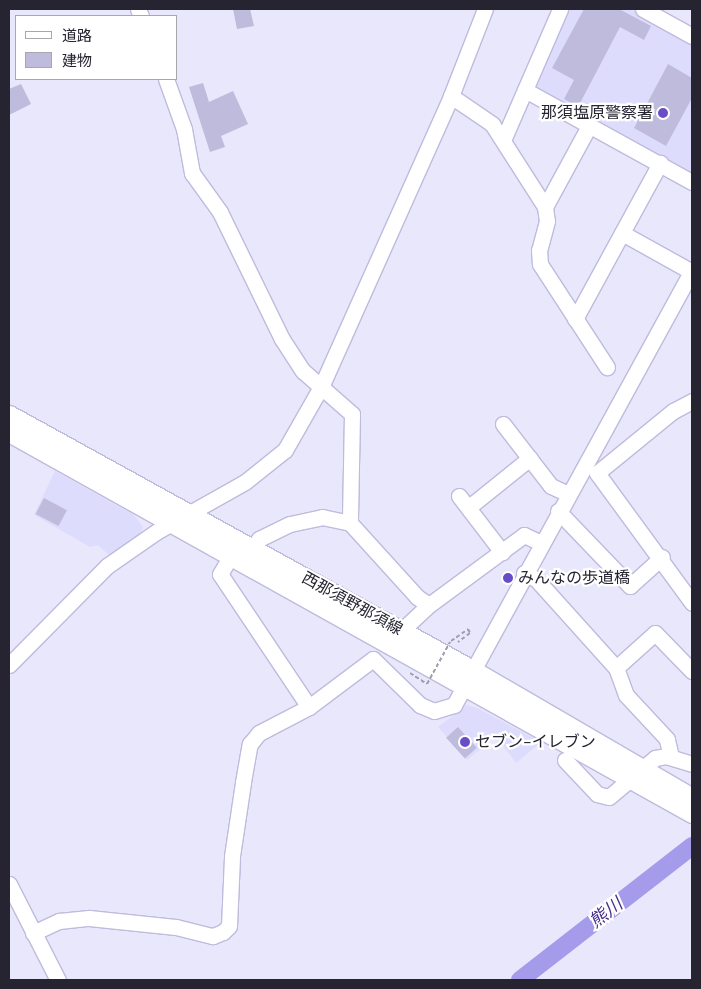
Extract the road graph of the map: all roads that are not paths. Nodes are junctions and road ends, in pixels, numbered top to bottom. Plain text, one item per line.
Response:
1 (485, 9) edge
2 (560, 9) edge
3 (643, 9) edge
4 (692, 36) edge
5 (166, 80) edge
6 (525, 90) junction
7 (451, 96) junction
8 (589, 126) junction
9 (504, 138) junction
10 (660, 163) junction
11 (692, 182) edge
12 (545, 207) junction
13 (622, 233) junction
14 (692, 271) edge
15 (575, 319) junction
16 (607, 367) dead end
17 (321, 387) junction
18 (692, 401) edge
19 (9, 415) edge
20 (503, 424) dead end
21 (9, 432) edge
22 (530, 458) junction
23 (568, 494) junction
24 (558, 511) junction
25 (190, 514) junction
26 (350, 523) junction
27 (173, 524) junction
28 (541, 543) junction
29 (253, 549) junction
30 (502, 552) junction
31 (230, 557) junction
32 (662, 557) junction
33 (524, 573) junction
34 (692, 603) edge
35 (429, 605) junction
36 (401, 631) junction
37 (9, 665) edge
38 (616, 668) junction
39 (472, 670) junction
40 (692, 671) edge
41 (463, 688) junction
42 (309, 707) junction
43 (671, 757) junction
44 (564, 760) dead end
45 (692, 764) edge
46 (636, 773) junction
47 (692, 808) edge
48 (9, 884) edge
49 (33, 934) junction
50 (58, 980) edge

1 - 7 street
2 - 6 street
3 - 4 street
5 - 17 street
6 - 8 street
6 - 9 street
7 - 9 street
7 - 17 street
8 - 10 street
8 - 12 street
9 - 12 street
10 - 11 street
10 - 13 street
12 - 15 street
13 - 14 street
13 - 15 street
14 - 23 street
15 - 16 street
17 - 25 street
17 - 26 street
18 - 32 street
19 - 25 main road, 西那須野那須線
20 - 22 street
21 - 27 main road, 西那須野那須線
22 - 23 street
22 - 30 street
23 - 24 street
24 - 28 street
24 - 32 street
25 - 27 street
25 - 29 main road, 西那須野那須線
26 - 29 street
26 - 35 street
27 - 31 main road, 西那須野那須線
27 - 37 street
28 - 30 street
28 - 33 street
29 - 36 main road, 西那須野那須線
30 - 35 street
31 - 41 main road, 西那須野那須線
31 - 42 street
32 - 34 street
33 - 38 street
33 - 39 street
35 - 36 street
36 - 39 main road, 西那須野那須線
38 - 40 street
38 - 43 street
39 - 41 street
39 - 46 main road, 西那須野那須線
41 - 42 street
41 - 46 main road, 西那須野那須線
42 - 49 street
43 - 45 street
43 - 46 street
44 - 46 street
46 - 47 main road, 西那須野那須線
48 - 49 street
49 - 50 street

